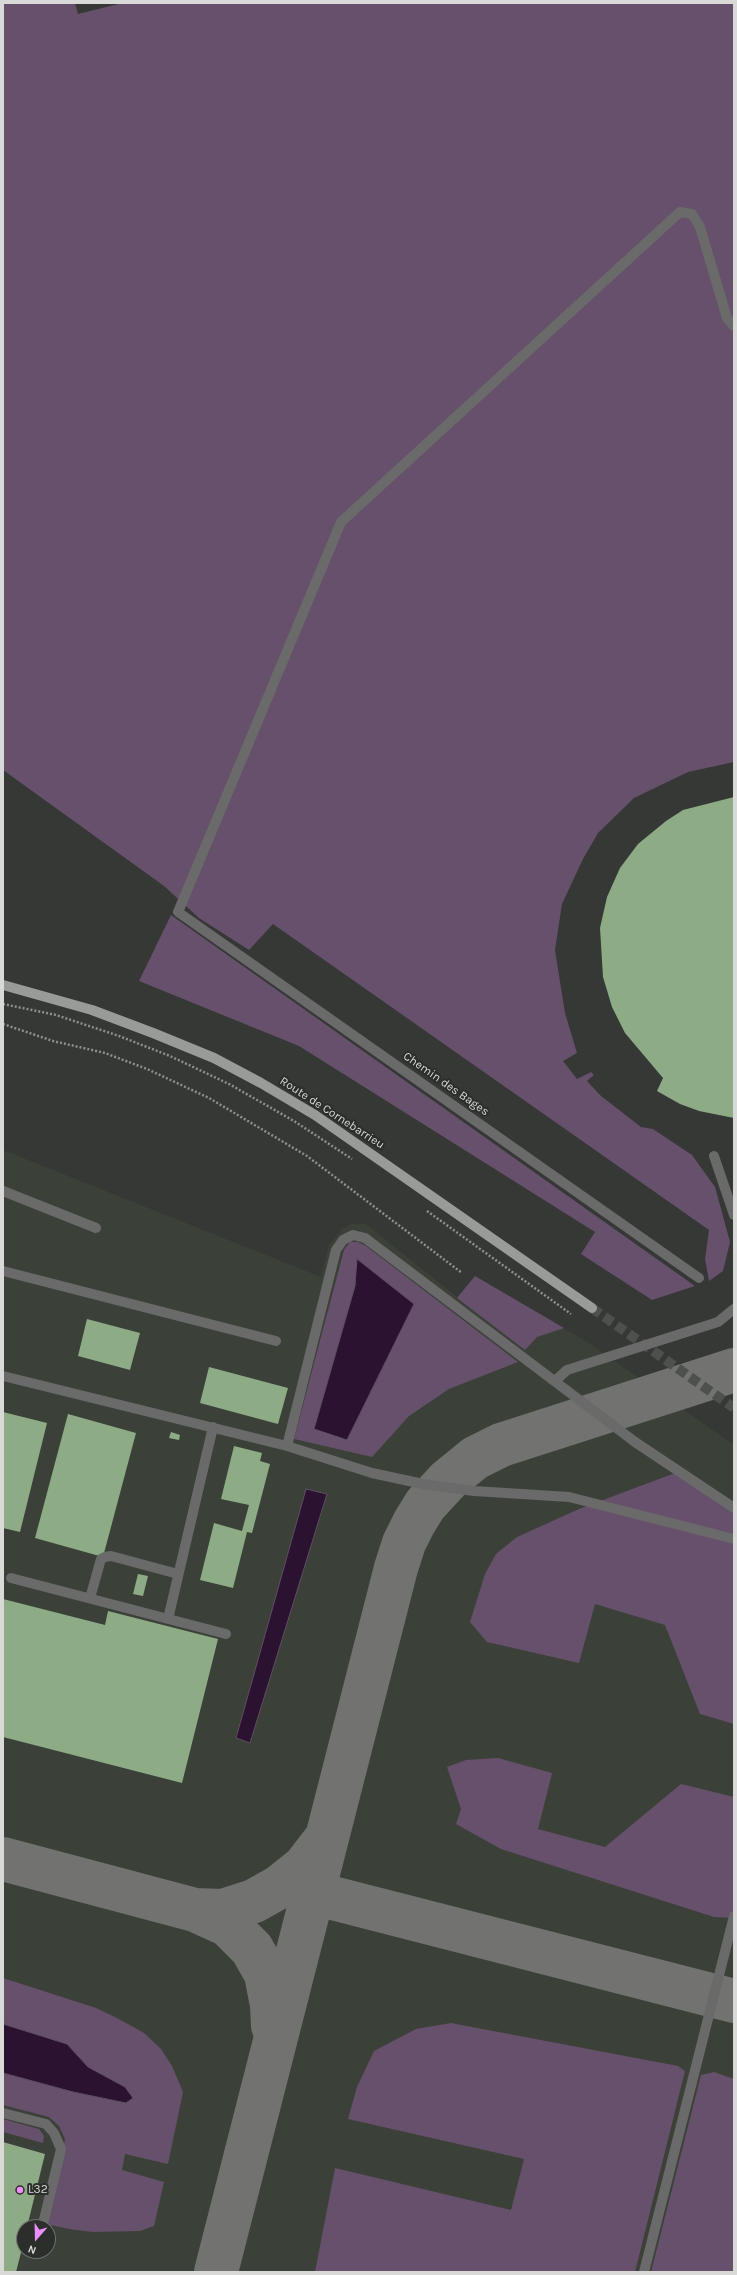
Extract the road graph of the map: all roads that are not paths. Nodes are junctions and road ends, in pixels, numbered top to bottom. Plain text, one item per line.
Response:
1 (734, 326) edge
2 (3, 985) edge
3 (3, 991) edge
4 (30, 993) junction
5 (714, 1156) dead end
6 (3, 1191) edge
7 (734, 1215) edge
8 (96, 1228) dead end
9 (3, 1271) edge
10 (699, 1278) dead end
11 (592, 1308) tunnel mouth
12 (734, 1308) edge
13 (276, 1341) dead end
14 (3, 1376) edge
15 (555, 1381) junction
16 (213, 1427) junction
17 (287, 1446) junction
18 (734, 1508) edge
19 (734, 1539) edge
20 (178, 1574) junction
21 (10, 1578) dead end
22 (90, 1598) junction
23 (168, 1619) junction
24 (226, 1634) dead end
25 (734, 1916) edge
26 (3, 2113) edge
27 (43, 2219) edge
28 (644, 2272) edge

1 - 10 lane, Chemin des Bages
2 - 4 main road, Route de Cornebarrieu
3 - 4 main road, Route de Cornebarrieu
4 - 11 main road, Route de Cornebarrieu
5 - 7 lane
6 - 8 lane
9 - 13 lane
12 - 15 lane
14 - 16 lane
15 - 17 lane
15 - 18 lane
16 - 17 lane
16 - 20 lane
17 - 19 lane
20 - 22 lane
20 - 23 lane
21 - 22 lane
22 - 23 lane
23 - 24 lane
25 - 28 lane
26 - 27 lane

